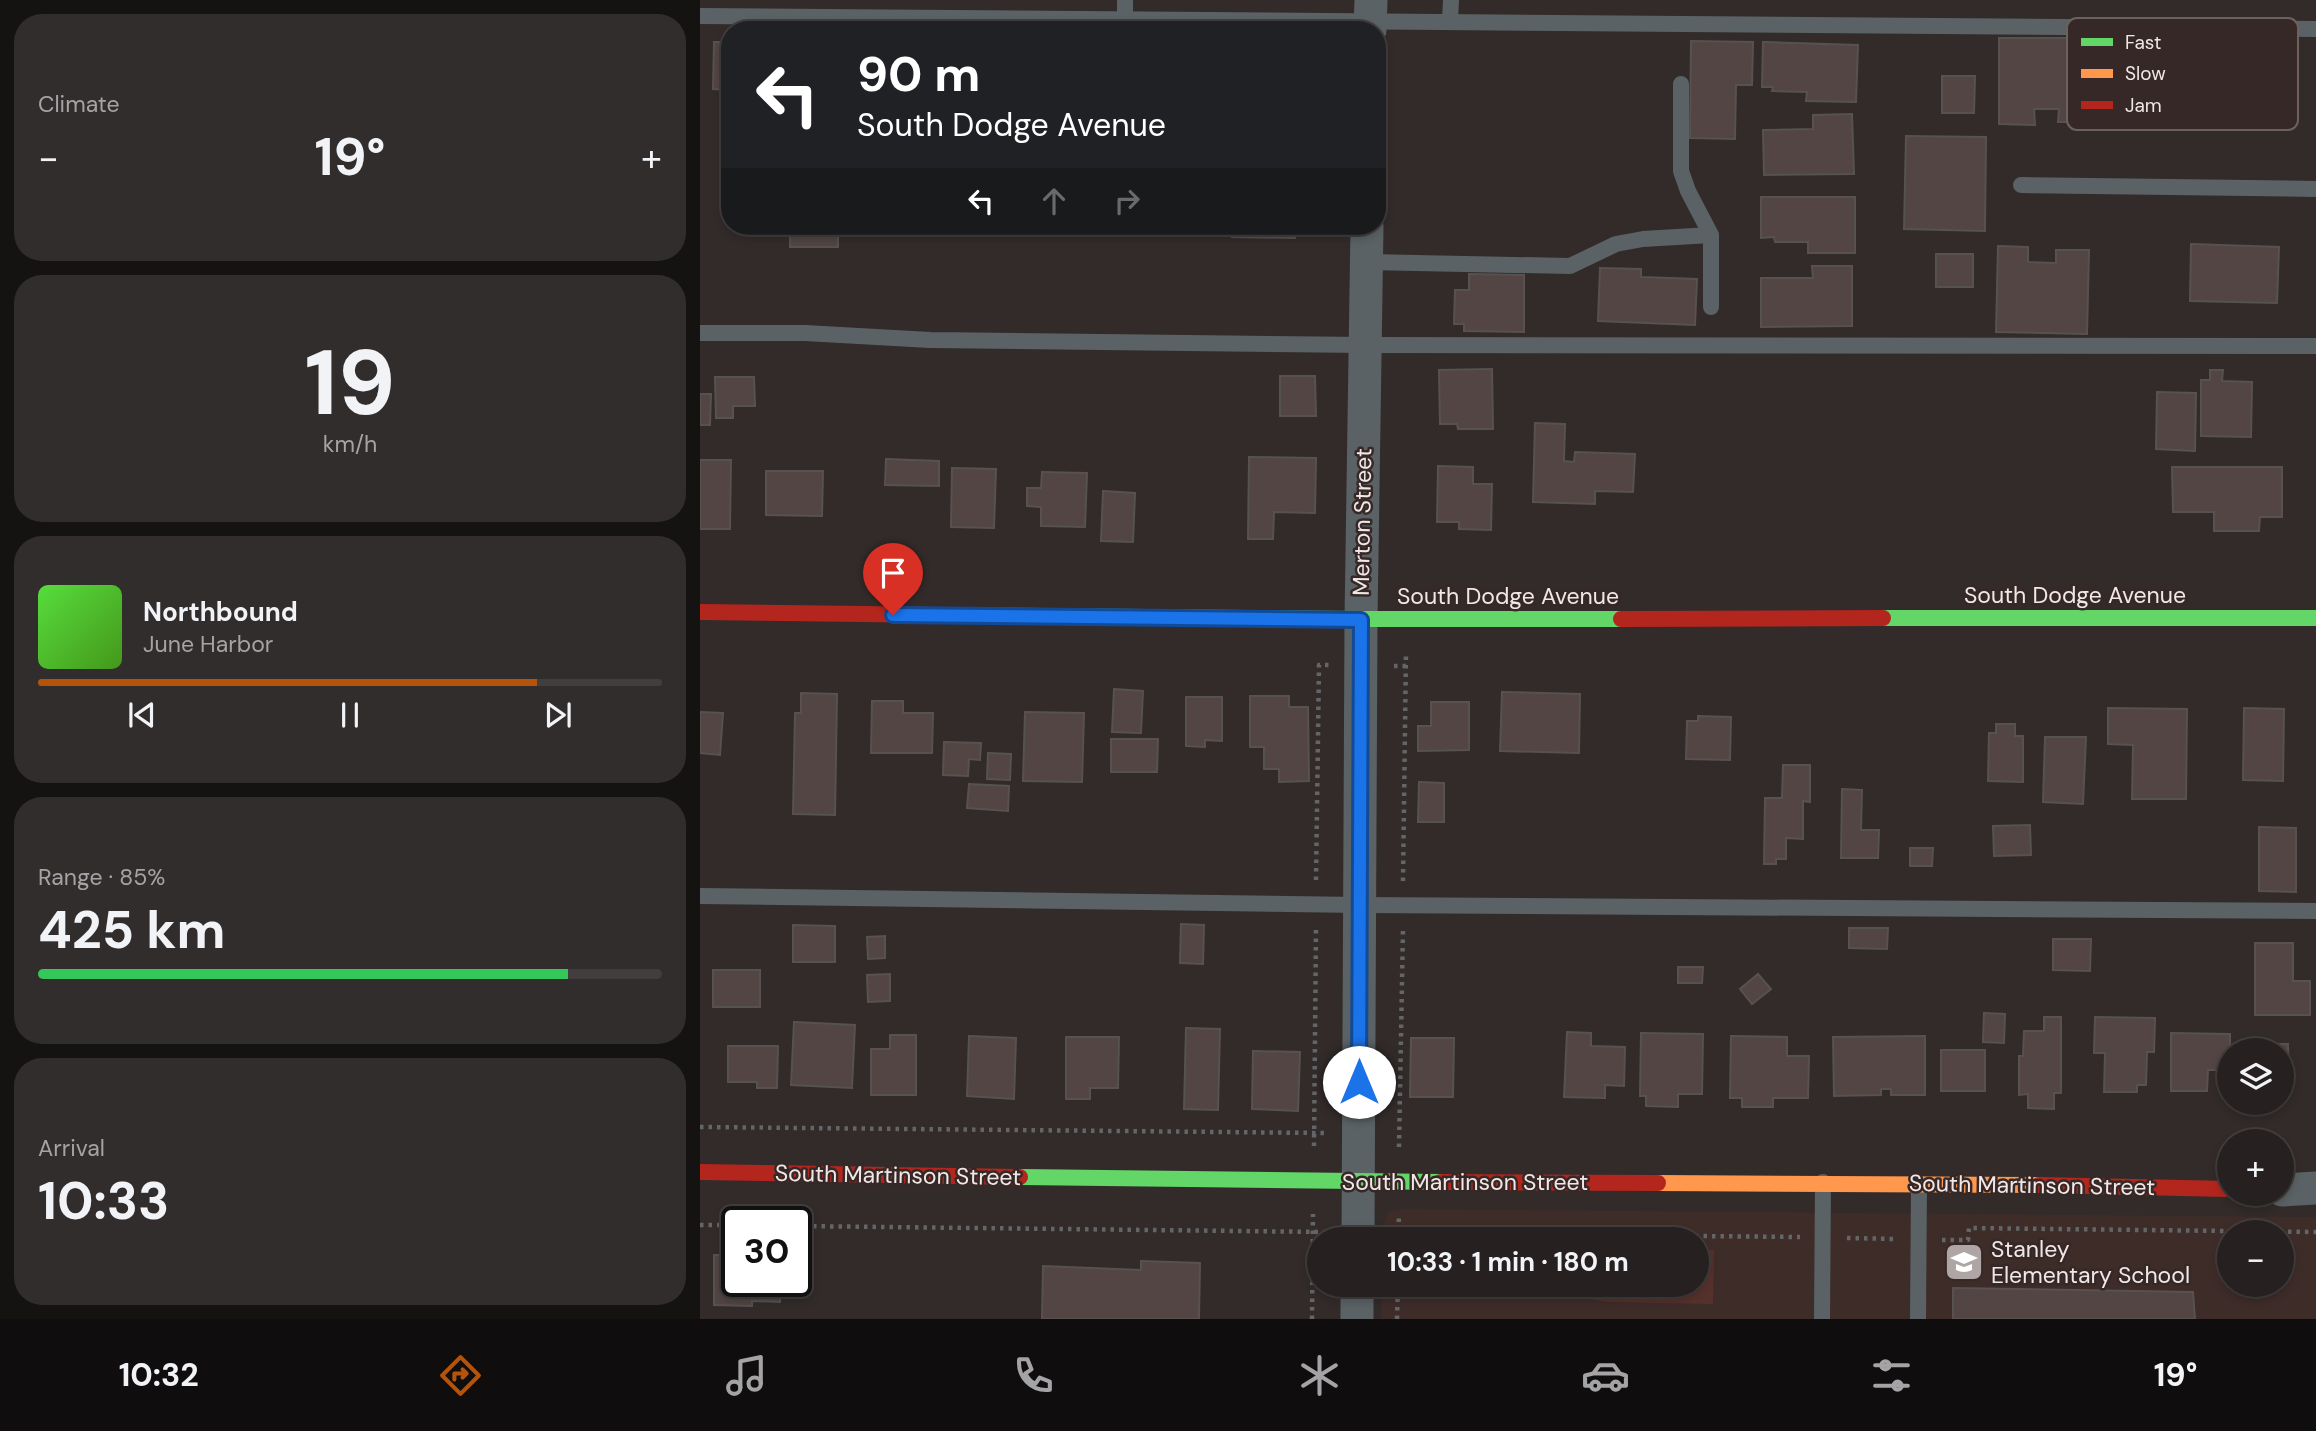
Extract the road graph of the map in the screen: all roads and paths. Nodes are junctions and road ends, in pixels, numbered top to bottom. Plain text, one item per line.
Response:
1 (1125, 0) edge
2 (1451, 0) edge
3 (700, 16) edge
4 (1371, 17) edge
5 (1125, 18) junction
6 (1450, 21) junction
7 (2067, 27) edge
8 (2298, 29) edge
9 (2316, 29) edge
10 (1681, 84) dead end
11 (2021, 185) dead end
12 (2316, 189) edge
13 (1367, 235) edge
14 (1711, 236) junction
15 (1367, 262) junction
16 (1711, 307) dead end
17 (700, 333) edge
18 (1365, 345) junction
19 (2316, 346) edge
20 (700, 612) edge
21 (2316, 618) edge
22 (1361, 620) junction
23 (1406, 651) dead end
24 (1360, 666) junction
25 (1407, 666) junction
26 (700, 896) edge
27 (1316, 904) junction
28 (1360, 905) junction
29 (1403, 905) junction
30 (2316, 911) edge
31 (700, 1128) edge
32 (1314, 1133) junction
33 (1358, 1133) junction
34 (1400, 1134) junction
35 (700, 1172) edge
36 (1313, 1181) junction
37 (1358, 1182) junction
38 (1399, 1182) junction
39 (1823, 1182) junction
40 (1919, 1183) junction
41 (2316, 1188) edge
42 (2217, 1189) edge
43 (2294, 1189) edge
44 (700, 1225) edge
45 (721, 1225) edge
46 (812, 1226) edge
47 (1313, 1227) edge
48 (1358, 1227) edge
49 (1398, 1227) edge
50 (1307, 1232) edge
51 (2316, 1232) edge
52 (1709, 1237) edge
53 (1821, 1237) junction
54 (1918, 1239) junction
55 (1312, 1297) edge
56 (1357, 1297) edge
57 (1398, 1297) edge
58 (1312, 1319) edge
59 (1357, 1319) edge
60 (1397, 1319) edge
61 (1822, 1319) edge
62 (1918, 1319) edge

1 - 5 lane
2 - 6 lane
3 - 5 lane
4 - 5 lane
4 - 6 lane
6 - 7 lane
8 - 9 lane
10 - 14 lane
11 - 12 lane
13 - 15 street, Merton Street
14 - 15 lane
14 - 16 lane
15 - 18 street, Merton Street
17 - 18 lane
18 - 19 lane
18 - 22 street, Merton Street
20 - 22 street, South Dodge Avenue
21 - 22 street, South Dodge Avenue
22 - 24 street, Merton Street
23 - 25 path
24 - 25 path
24 - 27 path
24 - 28 street, Merton Street
25 - 29 path
26 - 27 lane
27 - 28 lane
27 - 32 path
28 - 29 lane
28 - 33 street, Merton Street
29 - 30 lane
29 - 34 path
31 - 32 path
32 - 33 path
32 - 36 path
33 - 34 path
33 - 37 street, Merton Street
34 - 38 path
35 - 36 street, South Martinson Street
36 - 37 street, South Martinson Street
36 - 47 path
37 - 38 street, South Martinson Street
37 - 48 street, Merton Street
38 - 39 street, South Martinson Street
38 - 49 path
39 - 40 street, South Martinson Street
39 - 53 lane
40 - 42 street, South Martinson Street
40 - 54 lane
41 - 43 street
44 - 45 path
46 - 50 path
51 - 54 path
52 - 53 path
53 - 54 path
53 - 61 lane
54 - 62 lane
55 - 58 path
56 - 59 street
57 - 60 path

